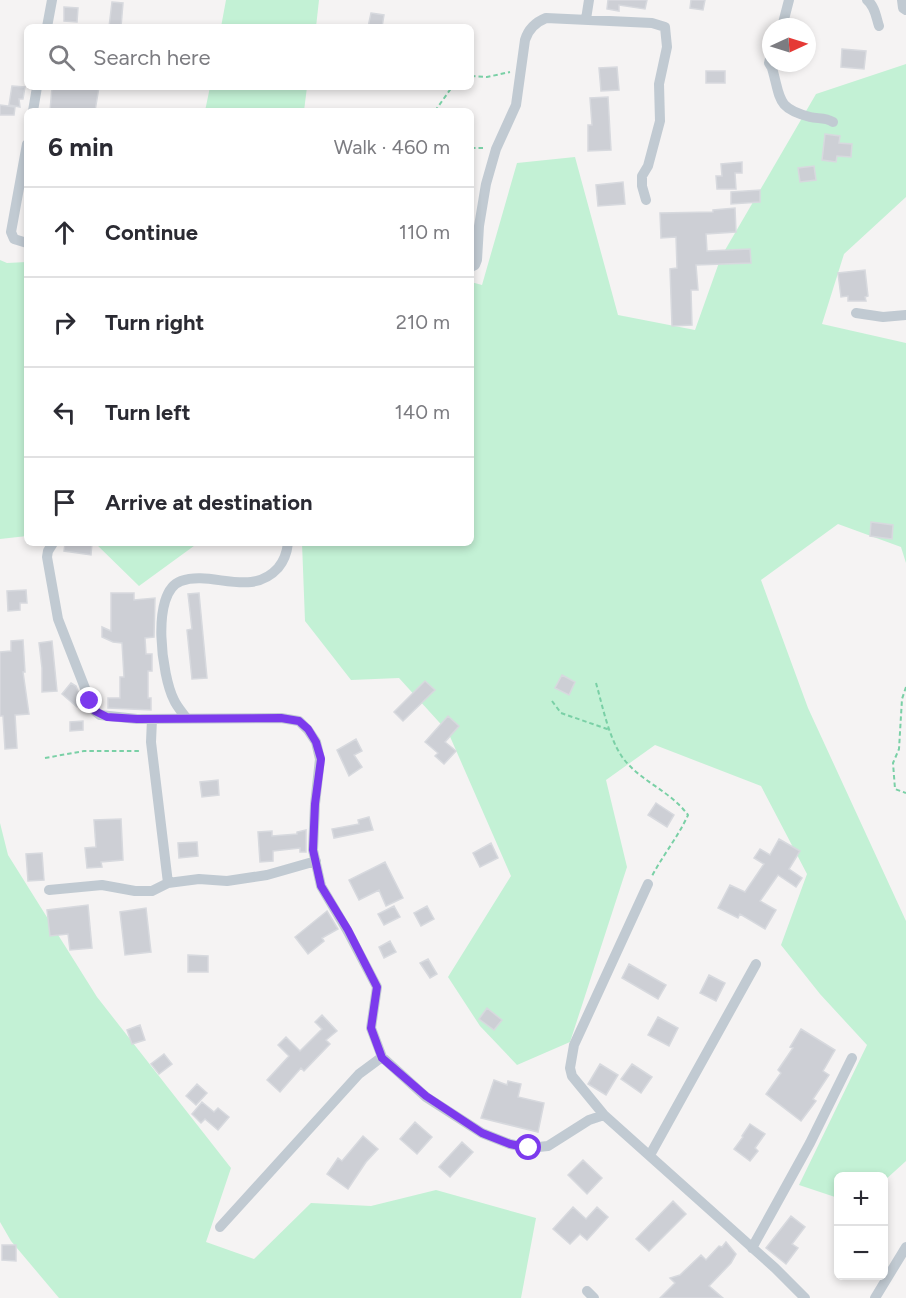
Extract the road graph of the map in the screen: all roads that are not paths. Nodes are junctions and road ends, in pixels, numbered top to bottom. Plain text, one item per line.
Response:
1 (52, 0) edge
2 (589, 0) edge
3 (789, 0) edge
4 (867, 0) edge
5 (902, 0) edge
6 (906, 10) edge
7 (784, 18) edge
8 (586, 19) junction
9 (48, 24) edge
10 (879, 26) dead end
11 (773, 72) edge
12 (36, 90) edge
13 (34, 108) edge
14 (833, 122) dead end
15 (24, 160) edge
16 (646, 200) dead end
17 (24, 242) edge
18 (474, 266) edge
19 (856, 314) dead end
20 (906, 315) edge
21 (51, 546) edge
22 (287, 546) edge
23 (152, 719) junction
24 (187, 719) junction
25 (316, 861) junction
26 (168, 883) junction
27 (648, 884) road end
28 (49, 890) dead end
29 (756, 964) dead end
30 (382, 1058) junction
31 (852, 1058) dead end
32 (604, 1115) junction
33 (650, 1155) junction
34 (220, 1227) dead end
35 (906, 1247) edge
36 (752, 1248) junction
37 (805, 1298) edge
38 (874, 1298) edge

1 - 9 street
2 - 8 street
3 - 7 street
4 - 10 street
5 - 6 street
8 - 16 street
8 - 18 street
11 - 14 street
12 - 13 street
15 - 17 street
19 - 20 street
21 - 23 street
22 - 24 street
23 - 24 street
23 - 26 street
24 - 25 street
25 - 26 street
25 - 30 street
26 - 28 street
27 - 32 street
29 - 33 street
30 - 32 street
30 - 34 street
31 - 36 street
32 - 33 street
33 - 36 street
35 - 38 street
36 - 37 street

